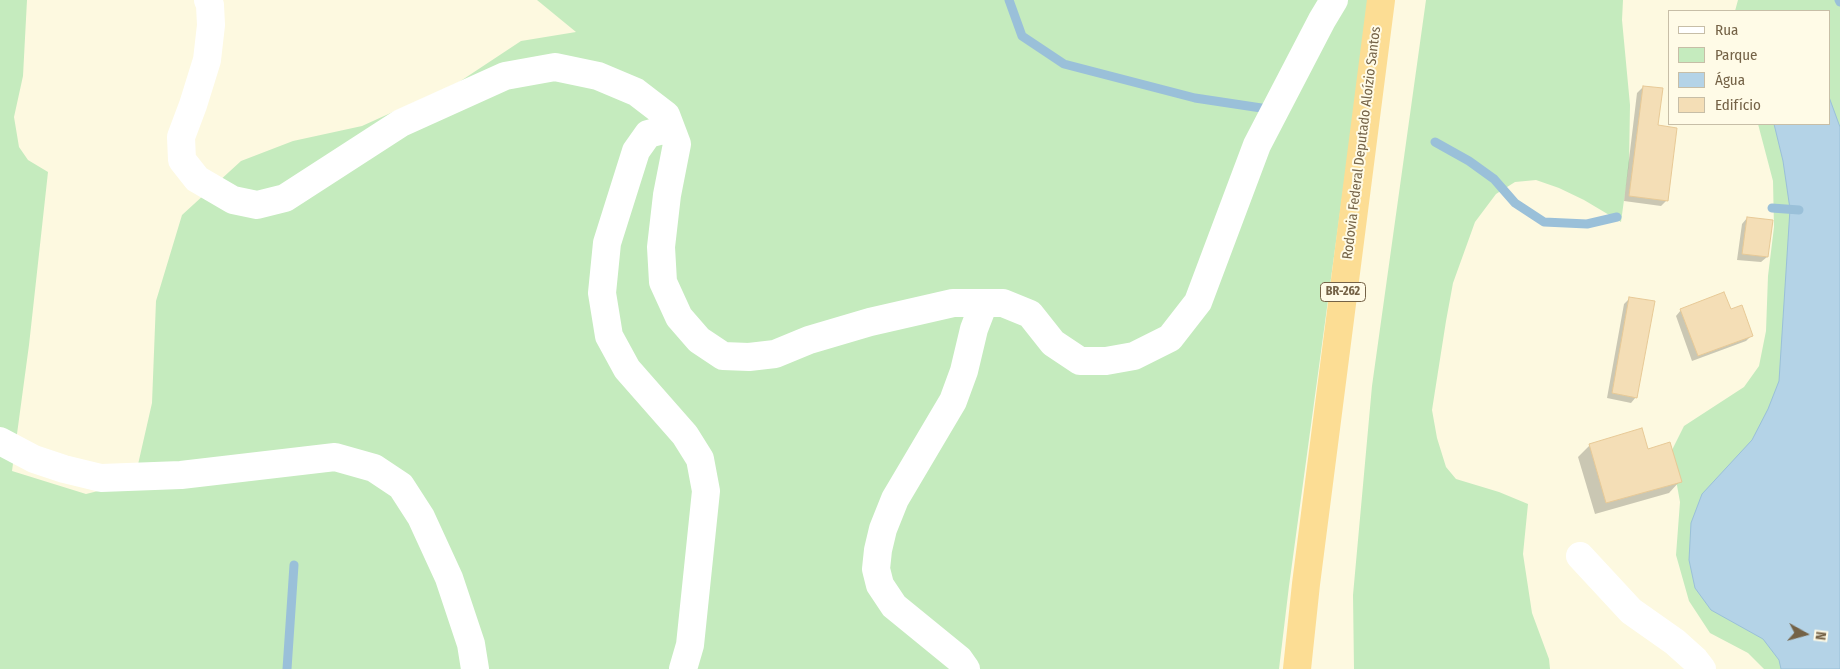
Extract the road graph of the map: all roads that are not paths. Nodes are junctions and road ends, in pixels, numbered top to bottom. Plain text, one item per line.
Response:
1 (208, 0) edge
2 (1334, 0) edge
3 (1381, 0) edge
4 (671, 128) junction
5 (984, 303) junction
6 (0, 442) edge
7 (1580, 556) dead end
8 (1306, 584) junction
9 (475, 669) edge
10 (683, 669) edge
11 (966, 669) edge
12 (1297, 669) edge
13 (1315, 669) edge
14 (1702, 669) edge

1 - 4 street
2 - 5 street
3 - 8 highway, Rodovia Federal Deputado Aloízio Santos / BR-262
4 - 5 street
4 - 10 street
5 - 11 street
6 - 9 street
7 - 14 street
8 - 12 highway, Rodovia Federal Deputado Aloízio Santos / BR-262
8 - 13 highway, Rodovia Federal Deputado Aloízio Santos / BR-262

